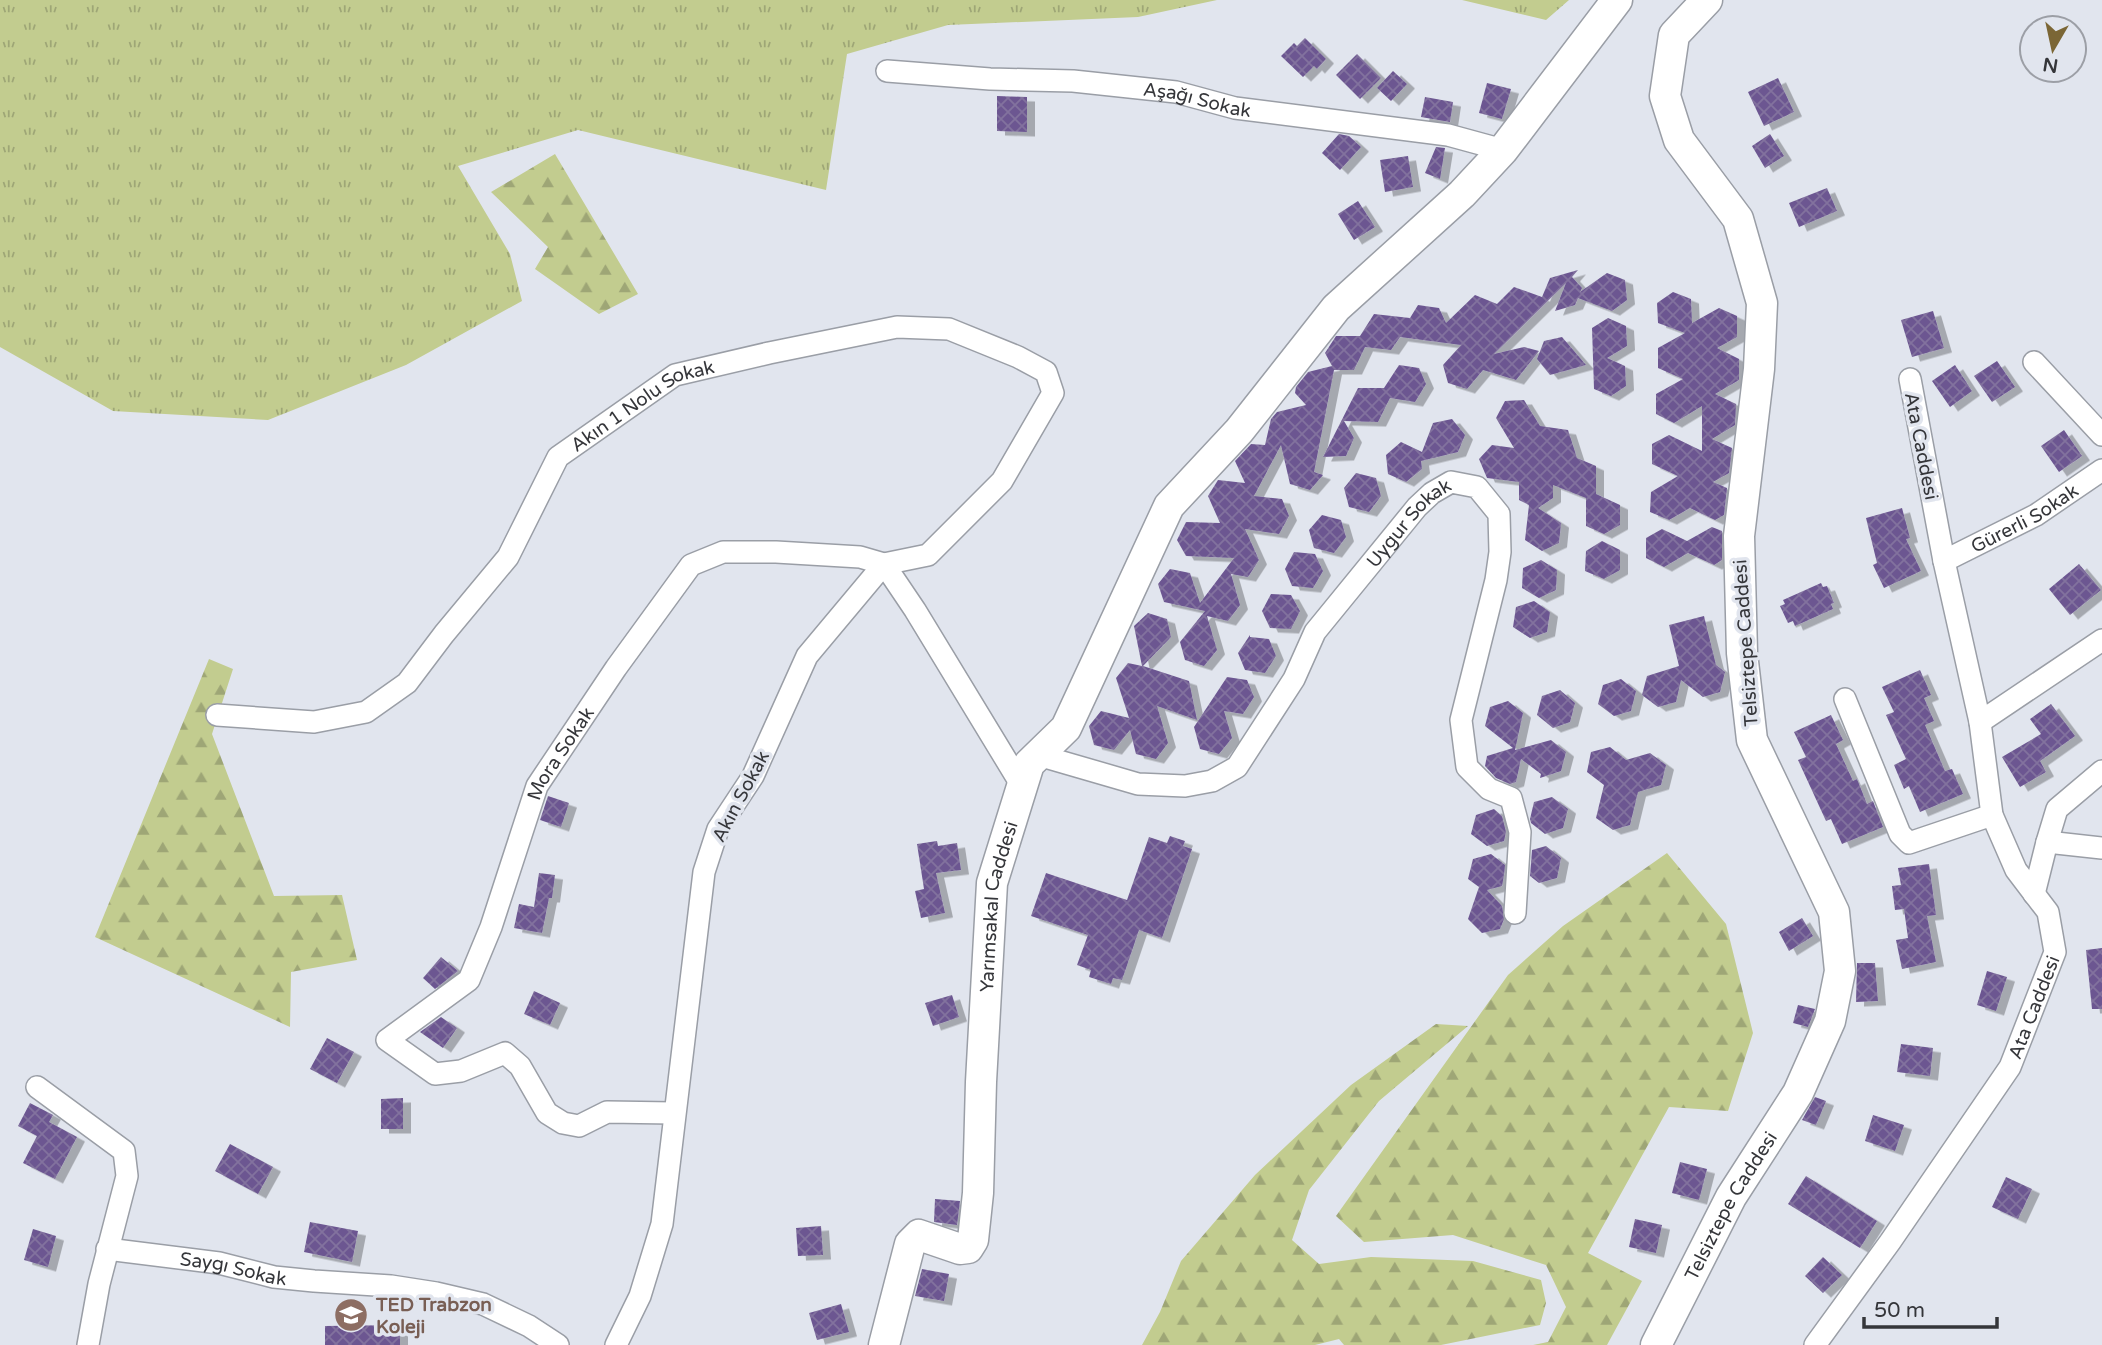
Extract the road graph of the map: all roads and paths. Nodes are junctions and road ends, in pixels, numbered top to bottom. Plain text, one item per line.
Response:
1 (1617, 0) edge
2 (1707, 0) edge
3 (887, 71) dead end
4 (1503, 150) junction
5 (2034, 362) dead end
6 (1910, 379) dead end
7 (2102, 435) edge
8 (2102, 470) edge
9 (1944, 561) junction
10 (884, 564) junction
11 (2102, 639) edge
12 (1845, 699) dead end
13 (217, 715) dead end
14 (1980, 722) junction
15 (1038, 755) junction
16 (2102, 771) edge
17 (1022, 786) junction
18 (1992, 815) junction
19 (2047, 842) junction
20 (2102, 848) edge
21 (2034, 894) junction
22 (1515, 912) dead end
23 (37, 1087) dead end
24 (673, 1113) junction
25 (107, 1249) junction
26 (88, 1345) edge
27 (558, 1345) edge
28 (616, 1345) edge
29 (884, 1345) edge
30 (1656, 1345) edge
31 (1815, 1345) edge

1 - 4 street
2 - 30 street, Telsiztepe Caddesi
3 - 4 street, Aşağı Sokak
4 - 15 street, Yarımsakal Caddesi
5 - 7 street
6 - 9 street, Ata Caddesi
8 - 9 street, Gürerli Sokak
9 - 14 street, Ata Caddesi
10 - 13 street, Akın 1 Nolu Sokak
10 - 17 street
10 - 24 street, Akın Sokak
10 - 24 street, Mora Sokak
11 - 14 street
12 - 18 street
14 - 18 street, Ata Caddesi
15 - 17 street, Yarımsakal Caddesi
15 - 22 street, Uygur Sokak
16 - 19 street
17 - 29 street, Yarımsakal Caddesi
18 - 21 street, Ata Caddesi
19 - 20 street
19 - 21 street
21 - 31 street, Ata Caddesi
23 - 25 street
24 - 28 street, Akın Sokak
25 - 26 street
25 - 27 street, Saygı Sokak

